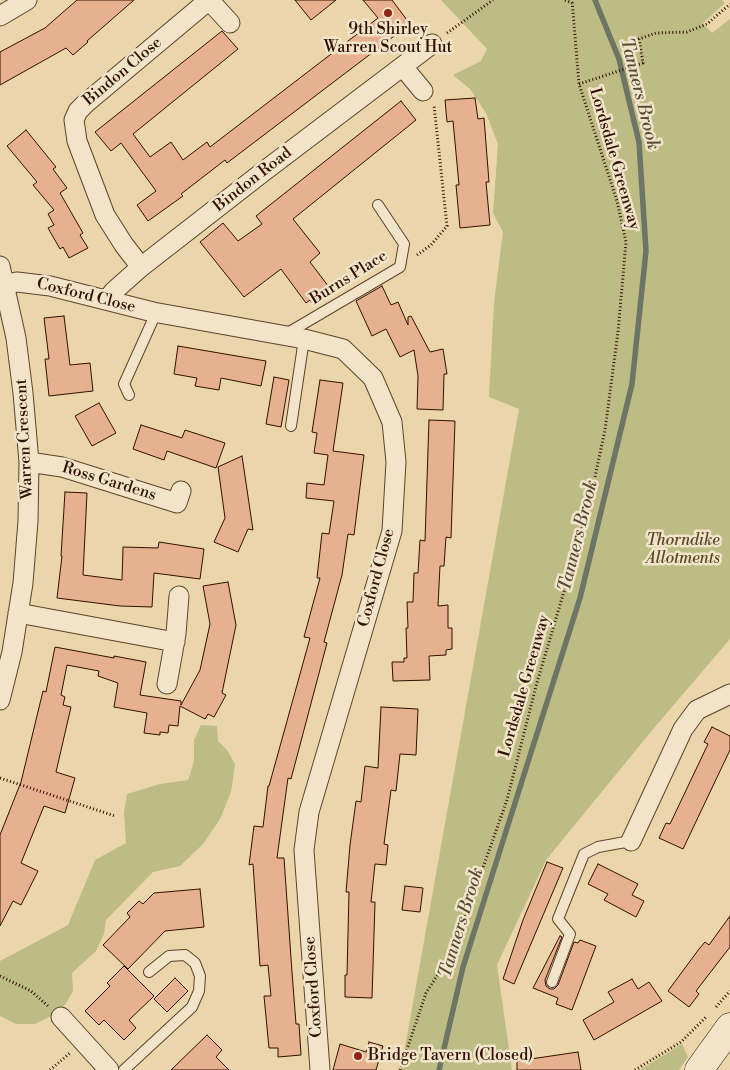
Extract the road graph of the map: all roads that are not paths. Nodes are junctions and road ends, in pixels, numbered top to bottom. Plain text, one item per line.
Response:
1 (27, 0) edge
2 (209, 0) edge
3 (0, 16) edge
4 (230, 23) dead end
5 (432, 44) road end
6 (403, 67) junction
7 (423, 91) road end
8 (378, 205) dead end
9 (0, 266) edge
10 (141, 267) junction
11 (5, 284) junction
12 (107, 300) junction
13 (156, 313) junction
14 (284, 336) junction
15 (304, 339) junction
16 (129, 395) dead end
17 (291, 426) dead end
18 (29, 462) junction
19 (180, 491) dead end
20 (179, 596) dead end
21 (18, 613) junction
22 (175, 642) junction
23 (167, 684) dead end
24 (730, 694) edge
25 (0, 700) edge
26 (631, 841) joint
27 (149, 972) dead end
28 (552, 982) dead end
29 (61, 1017) road end
30 (717, 1017) edge
31 (110, 1070) edge
32 (124, 1070) edge
33 (320, 1070) edge
34 (698, 1070) edge

1 - 3 street
2 - 4 street, Bindon Close
2 - 10 street, Bindon Close
5 - 6 street, Bindon Road
6 - 7 street
6 - 10 street, Bindon Road
8 - 14 lane, Burns Place
9 - 11 street, Warren Crescent
10 - 12 street, Bindon Road
11 - 12 street, Coxford Close
11 - 18 street, Warren Crescent
12 - 13 street, Coxford Close
13 - 14 street, Coxford Close
13 - 16 lane
14 - 15 street, Coxford Close
15 - 17 lane
15 - 33 street, Coxford Close
18 - 19 street, Ross Gardens
18 - 21 street, Warren Crescent
20 - 22 street
21 - 22 street
21 - 25 street, Warren Crescent
22 - 23 street
24 - 26 street
26 - 28 lane
27 - 32 lane
29 - 31 street
30 - 34 street

